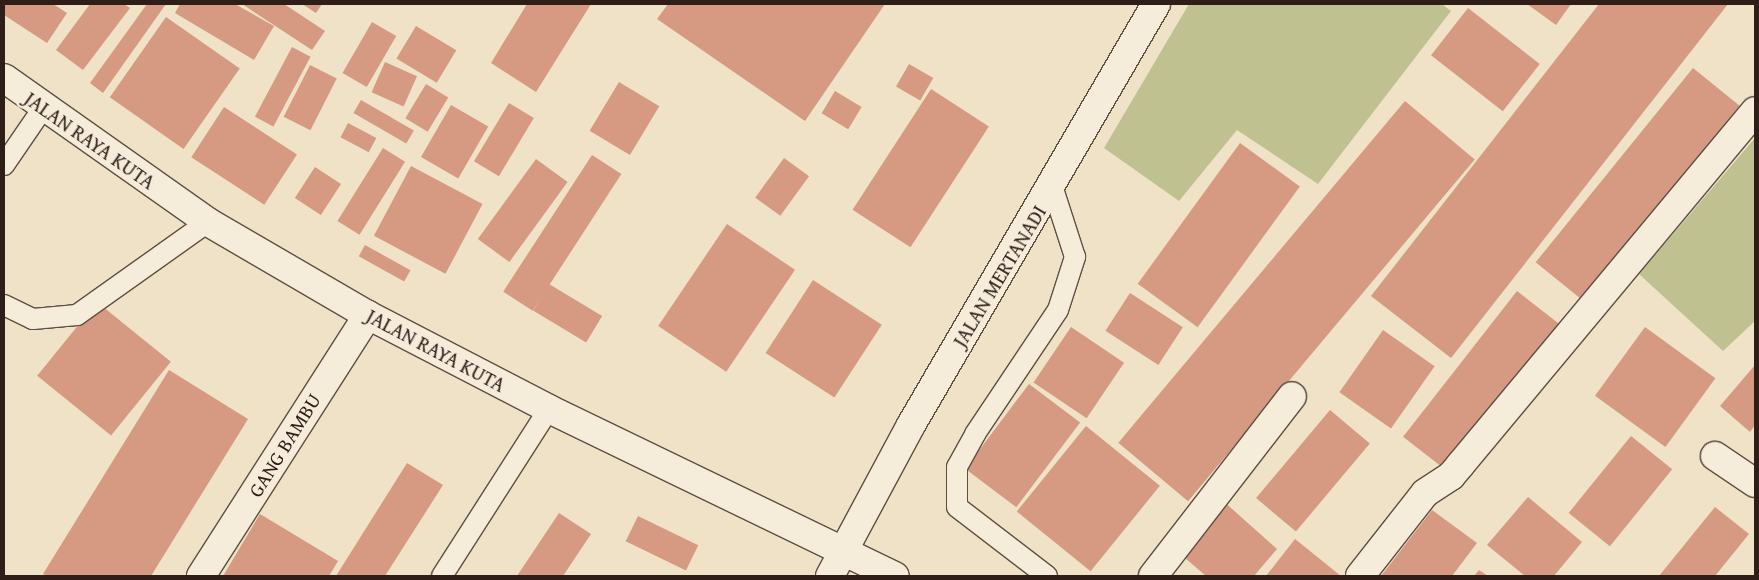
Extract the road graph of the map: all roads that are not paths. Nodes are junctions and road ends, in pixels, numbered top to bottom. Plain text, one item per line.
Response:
1 (1156, 4) edge
2 (4, 78) edge
3 (43, 108) junction
4 (1755, 111) edge
5 (4, 165) edge
6 (1052, 186) junction
7 (208, 222) junction
8 (4, 305) edge
9 (368, 315) junction
10 (1292, 396) dead end
11 (549, 409) junction
12 (1715, 456) dead end
13 (1755, 483) edge
14 (844, 550) junction
15 (201, 576) edge
16 (442, 576) edge
17 (830, 576) edge
18 (895, 576) edge
19 (1047, 576) edge
20 (1153, 576) edge
21 (1360, 576) edge

1 - 6 street, JALAN MERTANADI
2 - 3 street, JALAN RAYA KUTA
3 - 5 lane
3 - 7 street, JALAN RAYA KUTA
4 - 21 street
6 - 14 street, JALAN MERTANADI
6 - 19 lane
7 - 8 lane
7 - 9 street, JALAN RAYA KUTA
9 - 11 street, JALAN RAYA KUTA
9 - 15 street, GANG BAMBU
10 - 20 street
11 - 14 street, JALAN RAYA KUTA
11 - 16 lane
12 - 13 street
14 - 17 street, JALAN MERTANADI
14 - 18 street, JALAN RAYA KUTA

